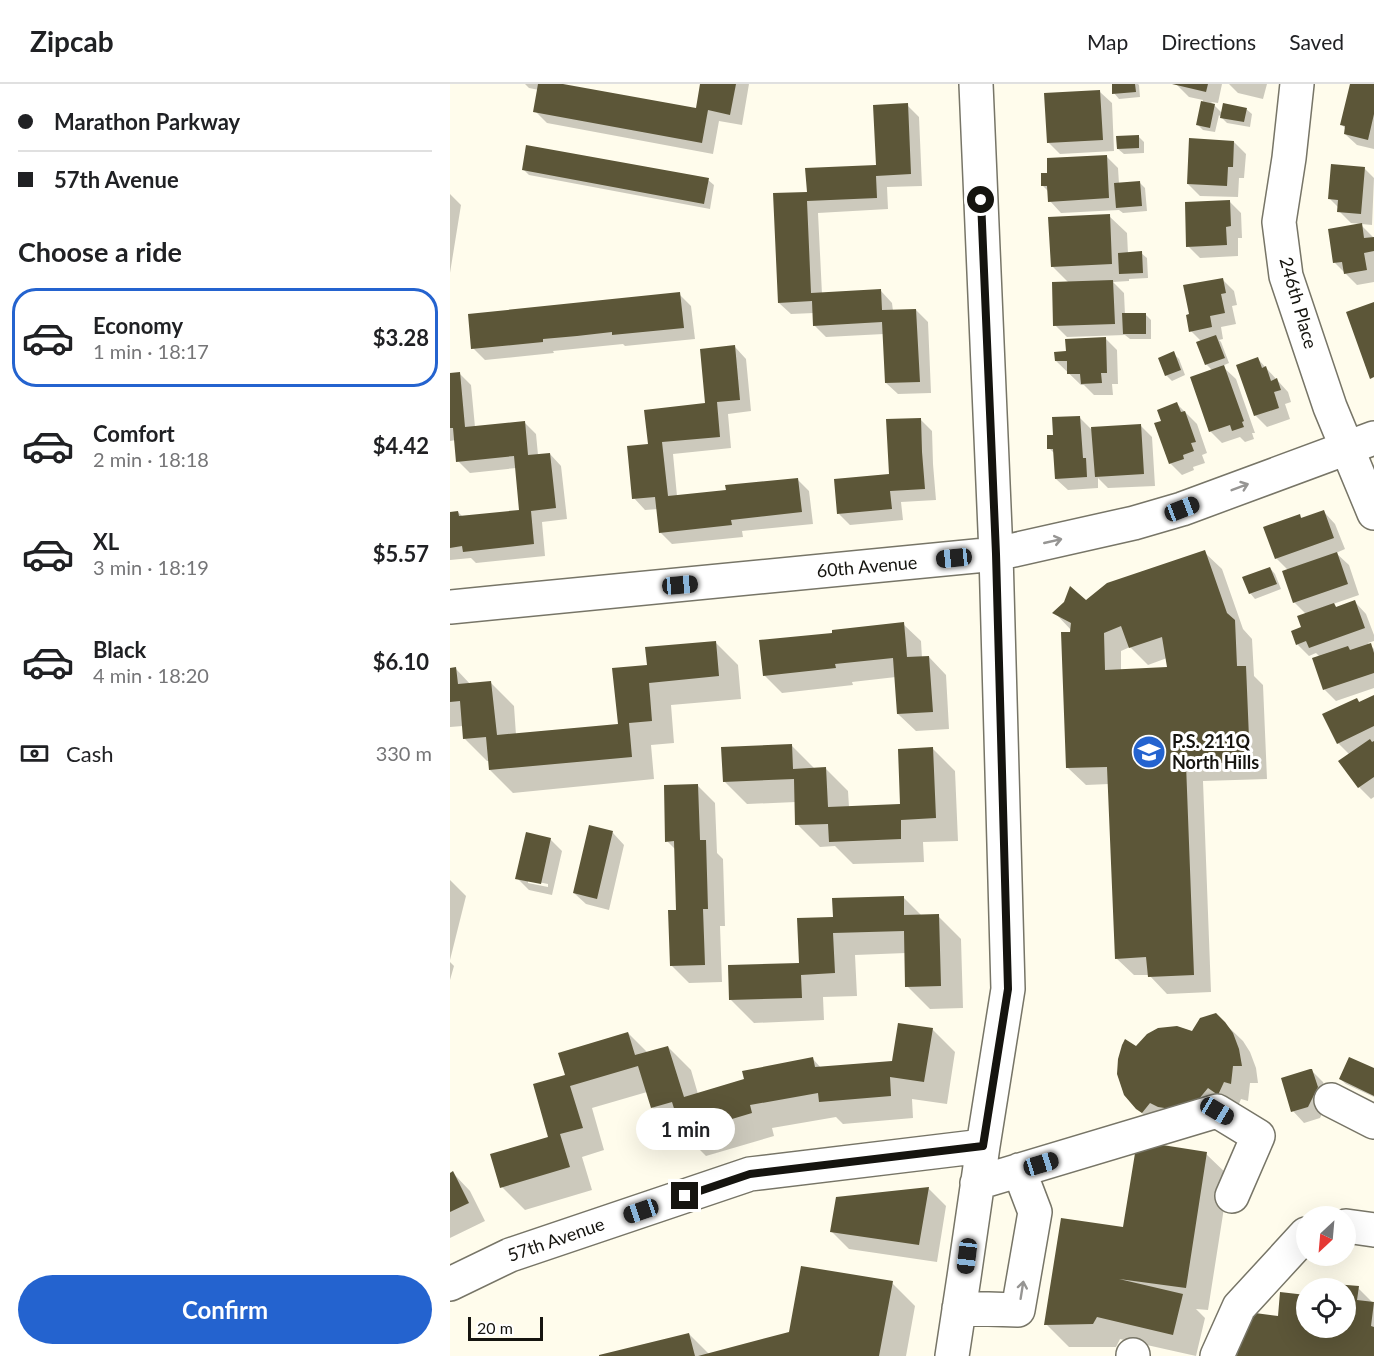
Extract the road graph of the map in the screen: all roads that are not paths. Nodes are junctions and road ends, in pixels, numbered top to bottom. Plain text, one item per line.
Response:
1 (976, 84) edge
2 (1297, 84) edge
3 (1361, 442) edge
4 (1374, 513) edge
5 (996, 554) junction
6 (450, 607) edge
7 (1331, 1100) dead end
8 (1374, 1122) edge
9 (983, 1146) junction
10 (1019, 1170) junction
11 (977, 1183) junction
12 (1232, 1196) dead end
13 (1356, 1227) edge
14 (1374, 1230) edge
15 (1296, 1245) edge
16 (450, 1284) edge
17 (959, 1308) junction
18 (952, 1356) edge
19 (1217, 1356) edge

1 - 5 street
2 - 3 street, 246th Place
3 - 4 street, 246th Place
5 -> 3 street, 60th Avenue
5 - 6 street, 60th Avenue
5 - 9 street
7 - 8 street
9 - 11 street
9 - 16 street, 57th Avenue
10 - 11 street
10 - 12 street
17 -> 10 street
11 - 17 street
13 - 14 street
15 - 19 street
17 - 18 street

